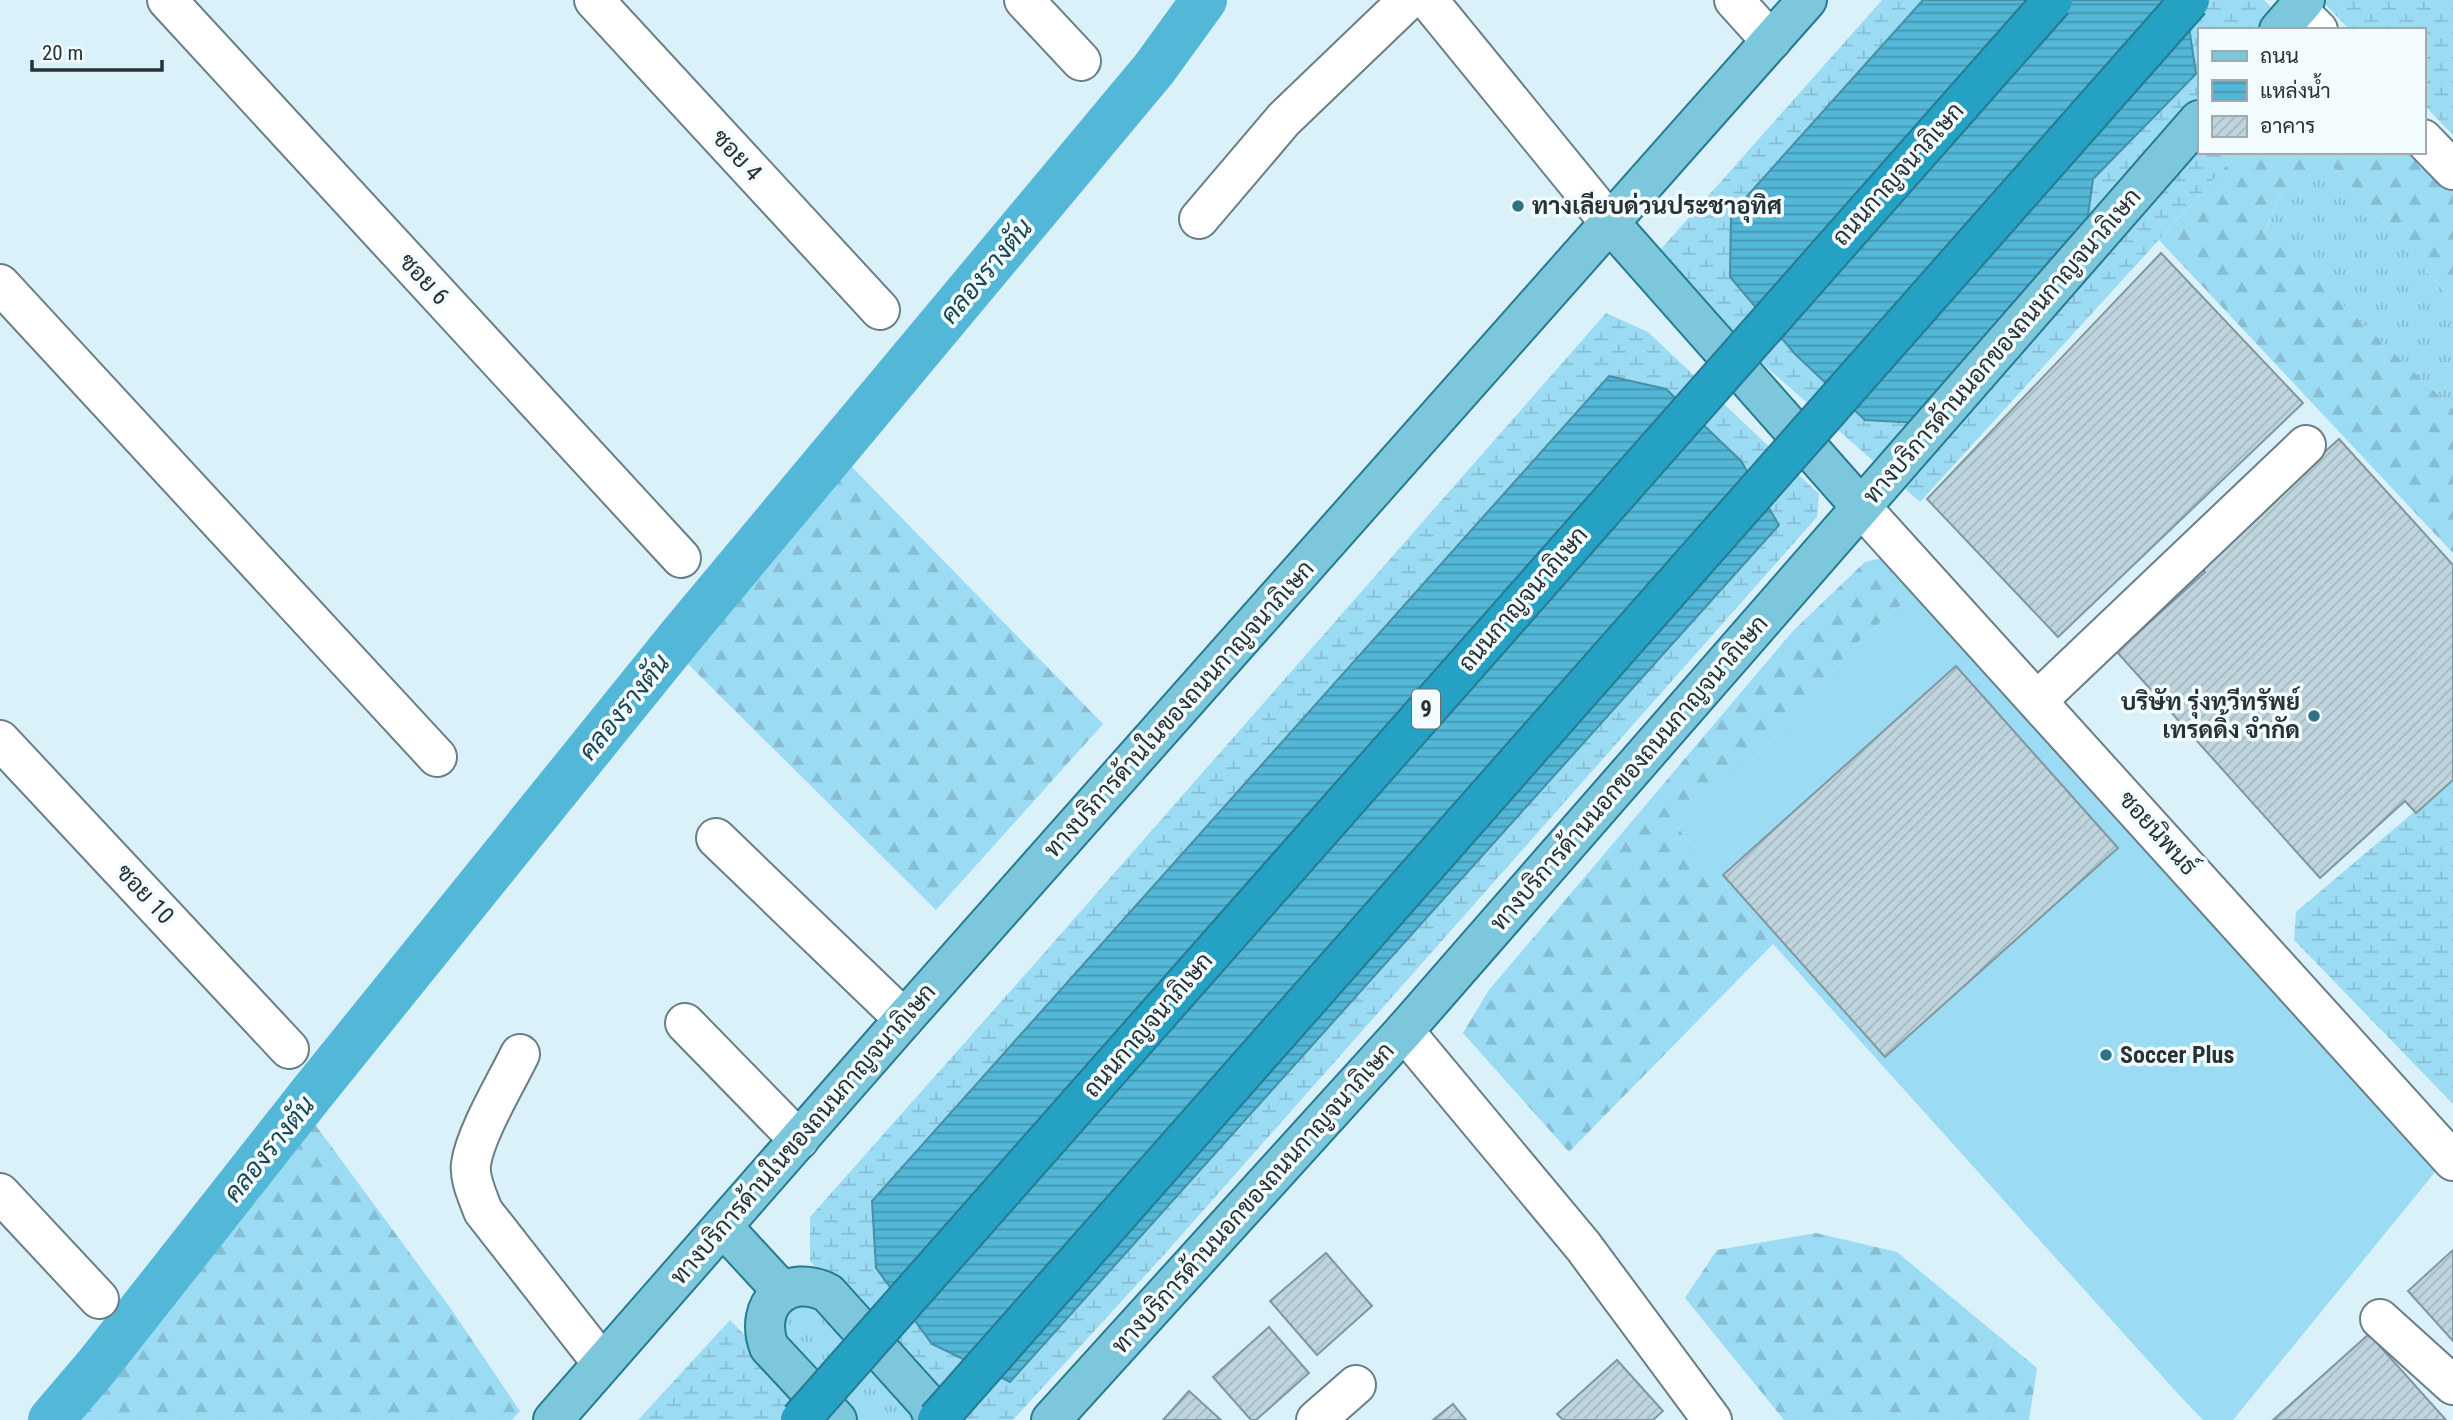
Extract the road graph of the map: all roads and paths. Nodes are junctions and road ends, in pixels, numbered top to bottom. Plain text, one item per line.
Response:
1 (167, 0) edge
2 (594, 0) edge
3 (1024, 0) edge
4 (1408, 0) edge
5 (1428, 0) edge
6 (1734, 0) edge
7 (1807, 0) edge
8 (2053, 0) edge
9 (2190, 0) edge
10 (1770, 41) junction
11 (1081, 61) dead end
12 (2198, 121) edge
13 (2425, 141) edge
14 (2453, 170) edge
15 (1199, 219) dead end
16 (1610, 223) junction
17 (0, 284) edge
18 (880, 310) dead end
19 (2306, 445) dead end
20 (1861, 507) junction
21 (681, 558) dead end
22 (2038, 700) junction
23 (0, 740) edge
24 (437, 757) dead end
25 (716, 838) dead end
26 (904, 1019) junction
27 (685, 1023) dead end
28 (1404, 1031) junction
29 (289, 1049) dead end
30 (520, 1054) dead end
31 (799, 1140) junction
32 (2453, 1161) edge
33 (0, 1193) edge
34 (723, 1227) junction
35 (783, 1292) junction
36 (99, 1299) dead end
37 (2380, 1319) dead end
38 (602, 1363) junction
39 (1356, 1385) dead end
40 (2453, 1385) edge
41 (553, 1420) edge
42 (800, 1420) edge
43 (837, 1420) edge
44 (936, 1420) edge
45 (1051, 1420) edge
46 (1316, 1420) edge
47 (1712, 1420) edge

1 - 21 street, ซอย 6
2 - 18 street, ซอย 4
3 - 11 street
4 - 15 street
5 - 16 street
6 - 10 street
7 - 10 main road, ทางบริการด้านในของถนนกาญจนาภิเษก
8 - 42 highway, ถนนกาญจนาภิเษก / 9, bridge
9 - 44 highway, bridge
10 - 16 main road, ทางบริการด้านในของถนนกาญจนาภิเษก
12 - 20 main road, ทางบริการด้านนอกของถนนกาญจนาภิเษก
13 - 14 street
16 - 20 main road
16 - 26 main road, ทางบริการด้านในของถนนกาญจนาภิเษก
17 - 24 street
19 - 22 street
20 - 22 street, ซอยนิพนธ์
20 - 28 main road, ทางบริการด้านนอกของถนนกาญจนาภิเษก
22 - 32 street, ซอยนิพนธ์
23 - 29 street, ซอย 10
25 - 26 street
26 - 31 main road, ทางบริการด้านในของถนนกาญจนาภิเษก
27 - 31 street
28 - 45 main road, ทางบริการด้านนอกของถนนกาญจนาภิเษก
28 - 47 street
30 - 38 street
31 - 34 main road, ทางบริการด้านในของถนนกาญจนาภิเษก
33 - 36 street
34 - 35 main road
34 - 38 main road, ทางบริการด้านในของถนนกาญจนาภิเษก
35 - 43 main road
35 - 44 main road
37 - 40 street
38 - 41 main road, ทางบริการด้านในของถนนกาญจนาภิเษก
39 - 46 street

